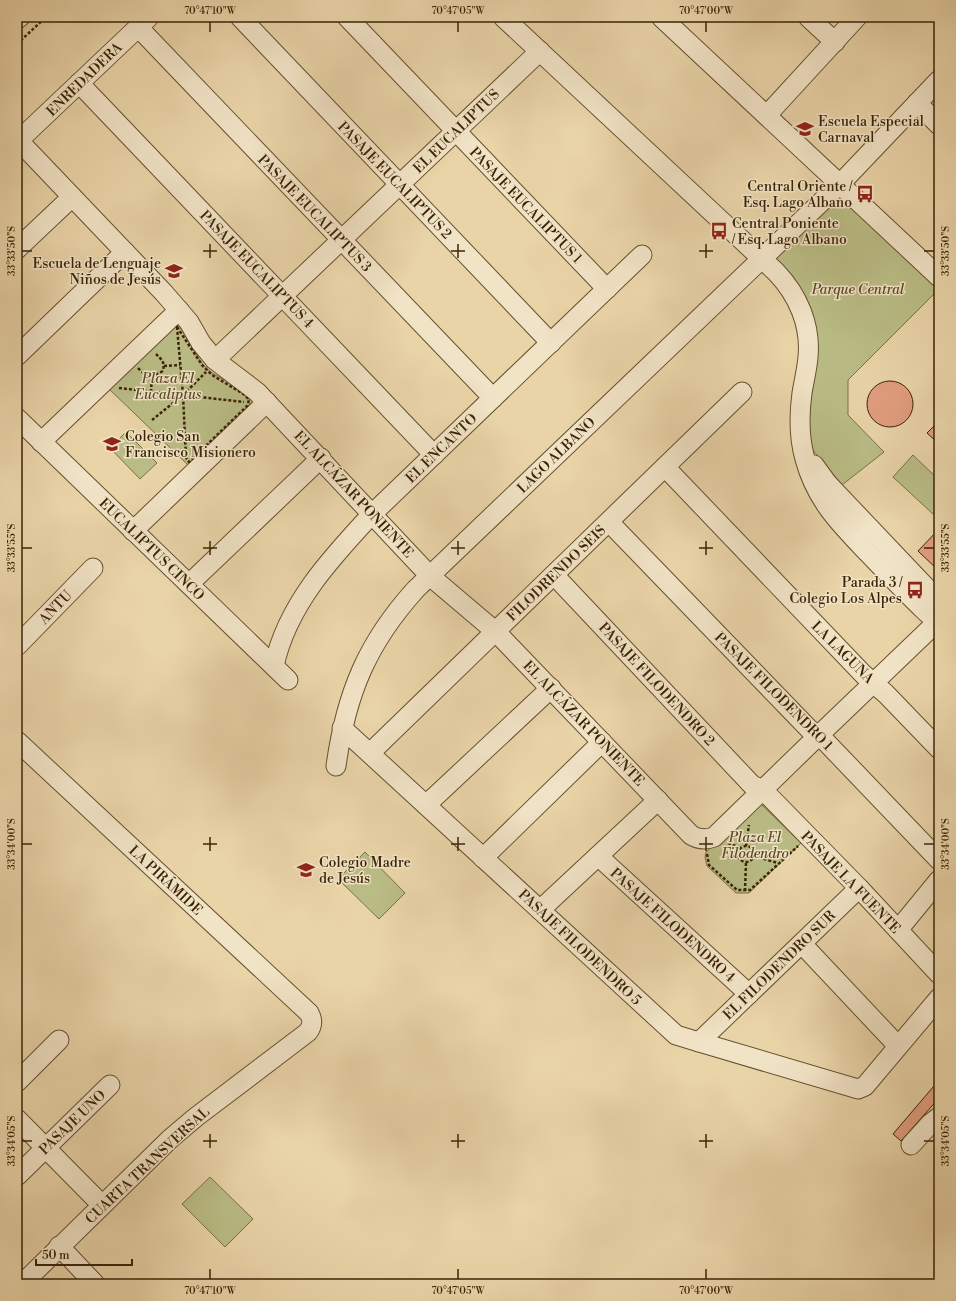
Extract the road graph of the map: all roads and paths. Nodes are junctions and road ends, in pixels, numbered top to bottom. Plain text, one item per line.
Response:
1 (20, 17) edge
2 (46, 17) edge
3 (240, 17) edge
4 (346, 17) edge
5 (504, 17) edge
6 (662, 17) edge
7 (808, 17) edge
8 (857, 17) edge
9 (17, 20) edge
10 (143, 22) edge
11 (834, 42) junction
12 (17, 44) edge
13 (540, 51) junction
14 (939, 80) edge
15 (79, 83) junction
16 (918, 103) junction
17 (767, 115) junction
18 (939, 125) edge
19 (456, 131) junction
20 (18, 141) edge
21 (400, 184) junction
22 (840, 184) junction
23 (72, 197) junction
24 (341, 240) junction
25 (17, 249) edge
26 (125, 252) junction
27 (642, 255) dead end
28 (762, 259) junction
29 (939, 277) edge
30 (607, 289) junction
31 (283, 296) junction
32 (178, 319) junction
33 (170, 330) dead end
34 (551, 343) junction
35 (154, 352) dead end
36 (17, 356) edge
37 (134, 363) dead end
38 (180, 365) junction
39 (212, 365) junction
40 (164, 366) junction
41 (152, 376) junction
42 (118, 388) dead end
43 (151, 392) junction
44 (742, 392) dead end
45 (183, 396) junction
46 (493, 398) junction
47 (248, 402) junction
48 (267, 402) junction
49 (17, 418) edge
50 (152, 420) dead end
51 (801, 441) junction
52 (41, 442) junction
53 (434, 455) junction
54 (321, 458) junction
55 (665, 467) junction
56 (372, 514) junction
57 (609, 522) junction
58 (133, 531) junction
59 (93, 568) dead end
60 (554, 575) junction
61 (430, 576) junction
62 (189, 584) junction
63 (939, 601) edge
64 (938, 622) edge
65 (496, 632) junction
66 (17, 646) edge
67 (274, 666) junction
68 (288, 680) dead end
69 (873, 683) junction
70 (550, 688) junction
71 (342, 728) junction
72 (818, 736) junction
73 (17, 741) edge
74 (602, 742) junction
75 (939, 749) edge
76 (370, 754) junction
77 (336, 766) dead end
78 (763, 790) junction
79 (658, 800) junction
80 (426, 805) junction
81 (749, 822) dead end
82 (808, 836) junction
83 (723, 841) dead end
84 (746, 846) junction
85 (705, 847) junction
86 (741, 848) junction
87 (598, 856) junction
88 (754, 856) junction
89 (483, 858) junction
90 (939, 860) edge
91 (746, 862) junction
92 (778, 863) junction
93 (939, 880) edge
94 (859, 888) junction
95 (746, 891) junction
96 (540, 910) junction
97 (898, 930) junction
98 (802, 944) junction
99 (939, 974) edge
100 (749, 994) junction
101 (939, 998) edge
102 (312, 1022) joint
103 (59, 1040) dead end
104 (699, 1042) junction
105 (898, 1046) junction
106 (17, 1082) edge
107 (110, 1085) dead end
108 (939, 1118) edge
109 (17, 1119) edge
110 (911, 1145) dead end
111 (46, 1148) junction
112 (17, 1176) edge
113 (102, 1206) junction
114 (60, 1246) junction
115 (22, 1284) edge
116 (95, 1284) edge

1 - 9 street
2 - 12 path
3 - 21 street, PASAJE EUCALIPTUS 2
4 - 19 street, PASAJE EUCALIPTUS 1
5 - 13 street
6 - 17 street
7 - 11 street
8 - 11 street
10 - 15 street, ENREDADERA
10 - 24 street, PASAJE EUCALIPTUS 3
11 - 17 street
13 - 19 street, EL EUCALIPTUS
13 - 28 street
14 - 16 street, LAGO ALBANO
15 - 20 street, ENREDADERA
15 - 31 street, PASAJE EUCALIPTUS 4
16 - 18 street
16 - 22 street, LAGO ALBANO
17 - 22 street
19 - 21 street, EL EUCALIPTUS
19 - 30 street, PASAJE EUCALIPTUS 1
20 - 23 street, EL ALCÁZAR PONIENTE
21 - 24 street, EL EUCALIPTUS
21 - 34 street, PASAJE EUCALIPTUS 2
22 - 28 street, LAGO ALBANO
22 - 29 street
23 - 25 street
23 - 26 street, EL ALCÁZAR PONIENTE
24 - 31 street, EL EUCALIPTUS
24 - 46 street, PASAJE EUCALIPTUS 3
26 - 32 street, EL ALCÁZAR PONIENTE
26 - 36 street
27 - 30 street, EL ENCANTO
28 - 51 street
28 - 61 street, LAGO ALBANO
30 - 34 street, EL ENCANTO
31 - 39 street, EL EUCALIPTUS
31 - 53 street, PASAJE EUCALIPTUS 4
32 - 33 path
32 - 38 path
32 - 39 street, EL ALCÁZAR PONIENTE
32 - 39 path
32 - 52 street
34 - 46 street, EL ENCANTO
35 - 40 path
37 - 41 path
38 - 40 path
38 - 45 path
39 - 45 path
39 - 47 path
39 - 48 street, EL ALCÁZAR PONIENTE
40 - 41 path
41 - 43 path
42 - 43 path
43 - 45 path
44 - 55 street, FILODRENDO SEIS
45 - 47 path
45 - 47 path
45 - 50 path
46 - 53 street, EL ENCANTO
48 - 54 street, EL ALCÁZAR PONIENTE
48 - 58 street
49 - 52 street, EUCALIPTUS CINCO
51 - 63 street
51 - 64 street
52 - 58 street, EUCALIPTUS CINCO
53 - 56 street, EL ENCANTO
54 - 56 street, EL ALCÁZAR PONIENTE
54 - 62 street
55 - 57 street, FILODRENDO SEIS
55 - 69 street, LA LAGUNA
56 - 61 street, EL ALCÁZAR PONIENTE
56 - 67 street, EL ENCANTO
57 - 60 street, FILODRENDO SEIS
57 - 72 street, PASAJE FILODENDRO 1
58 - 62 street, EUCALIPTUS CINCO
59 - 66 street, ANTU
60 - 65 street, FILODRENDO SEIS
60 - 78 street, PASAJE FILODENDRO 2
61 - 65 street, EL ALCÁZAR PONIENTE
61 - 71 street, LAGO ALBANO
62 - 67 street, EUCALIPTUS CINCO
64 - 69 street
65 - 70 street, EL ALCÁZAR PONIENTE
65 - 76 street, FILODRENDO SEIS
67 - 68 street, EUCALIPTUS CINCO
69 - 72 street
69 - 75 street, LA LAGUNA
70 - 74 street, EL ALCÁZAR PONIENTE
70 - 80 street
71 - 76 street, PASAJE FILODENDRO 5
71 - 77 street, LAGO ALBANO
72 - 78 street
72 - 90 street, PASAJE FILODENDRO 1
73 - 102 street, LA PIRÁMIDE
74 - 79 street, EL ALCÁZAR PONIENTE
74 - 89 street
76 - 80 street, PASAJE FILODENDRO 5
78 - 82 street, PASAJE LA FUENTE
78 - 85 street
79 - 85 street, EL ALCÁZAR PONIENTE
79 - 87 street
80 - 89 street, PASAJE FILODENDRO 5
81 - 84 path
82 - 92 path
82 - 94 street, PASAJE LA FUENTE
83 - 86 path
84 - 86 path
84 - 88 path
85 - 95 path
86 - 91 path
87 - 96 street
87 - 100 street, PASAJE FILODENDRO 4
88 - 91 path
88 - 92 path
89 - 96 street, PASAJE FILODENDRO 5
91 - 95 path
92 - 95 path
93 - 97 street
94 - 97 street, PASAJE LA FUENTE
94 - 98 street, EL FILODENDRO SUR
96 - 104 street, PASAJE FILODENDRO 5
97 - 99 street, PASAJE LA FUENTE
98 - 100 street, EL FILODENDRO SUR
98 - 105 street
100 - 104 street, EL FILODENDRO SUR
101 - 105 street
102 - 113 street, CUARTA TRANSVERSAL
103 - 106 street
104 - 105 street, PASAJE FILODENDRO 5
107 - 111 street, PASAJE UNO
108 - 110 street
109 - 111 street
111 - 112 street, PASAJE UNO
111 - 113 street
113 - 114 street, CUARTA TRANSVERSAL
114 - 115 street, CUARTA TRANSVERSAL
114 - 116 street

